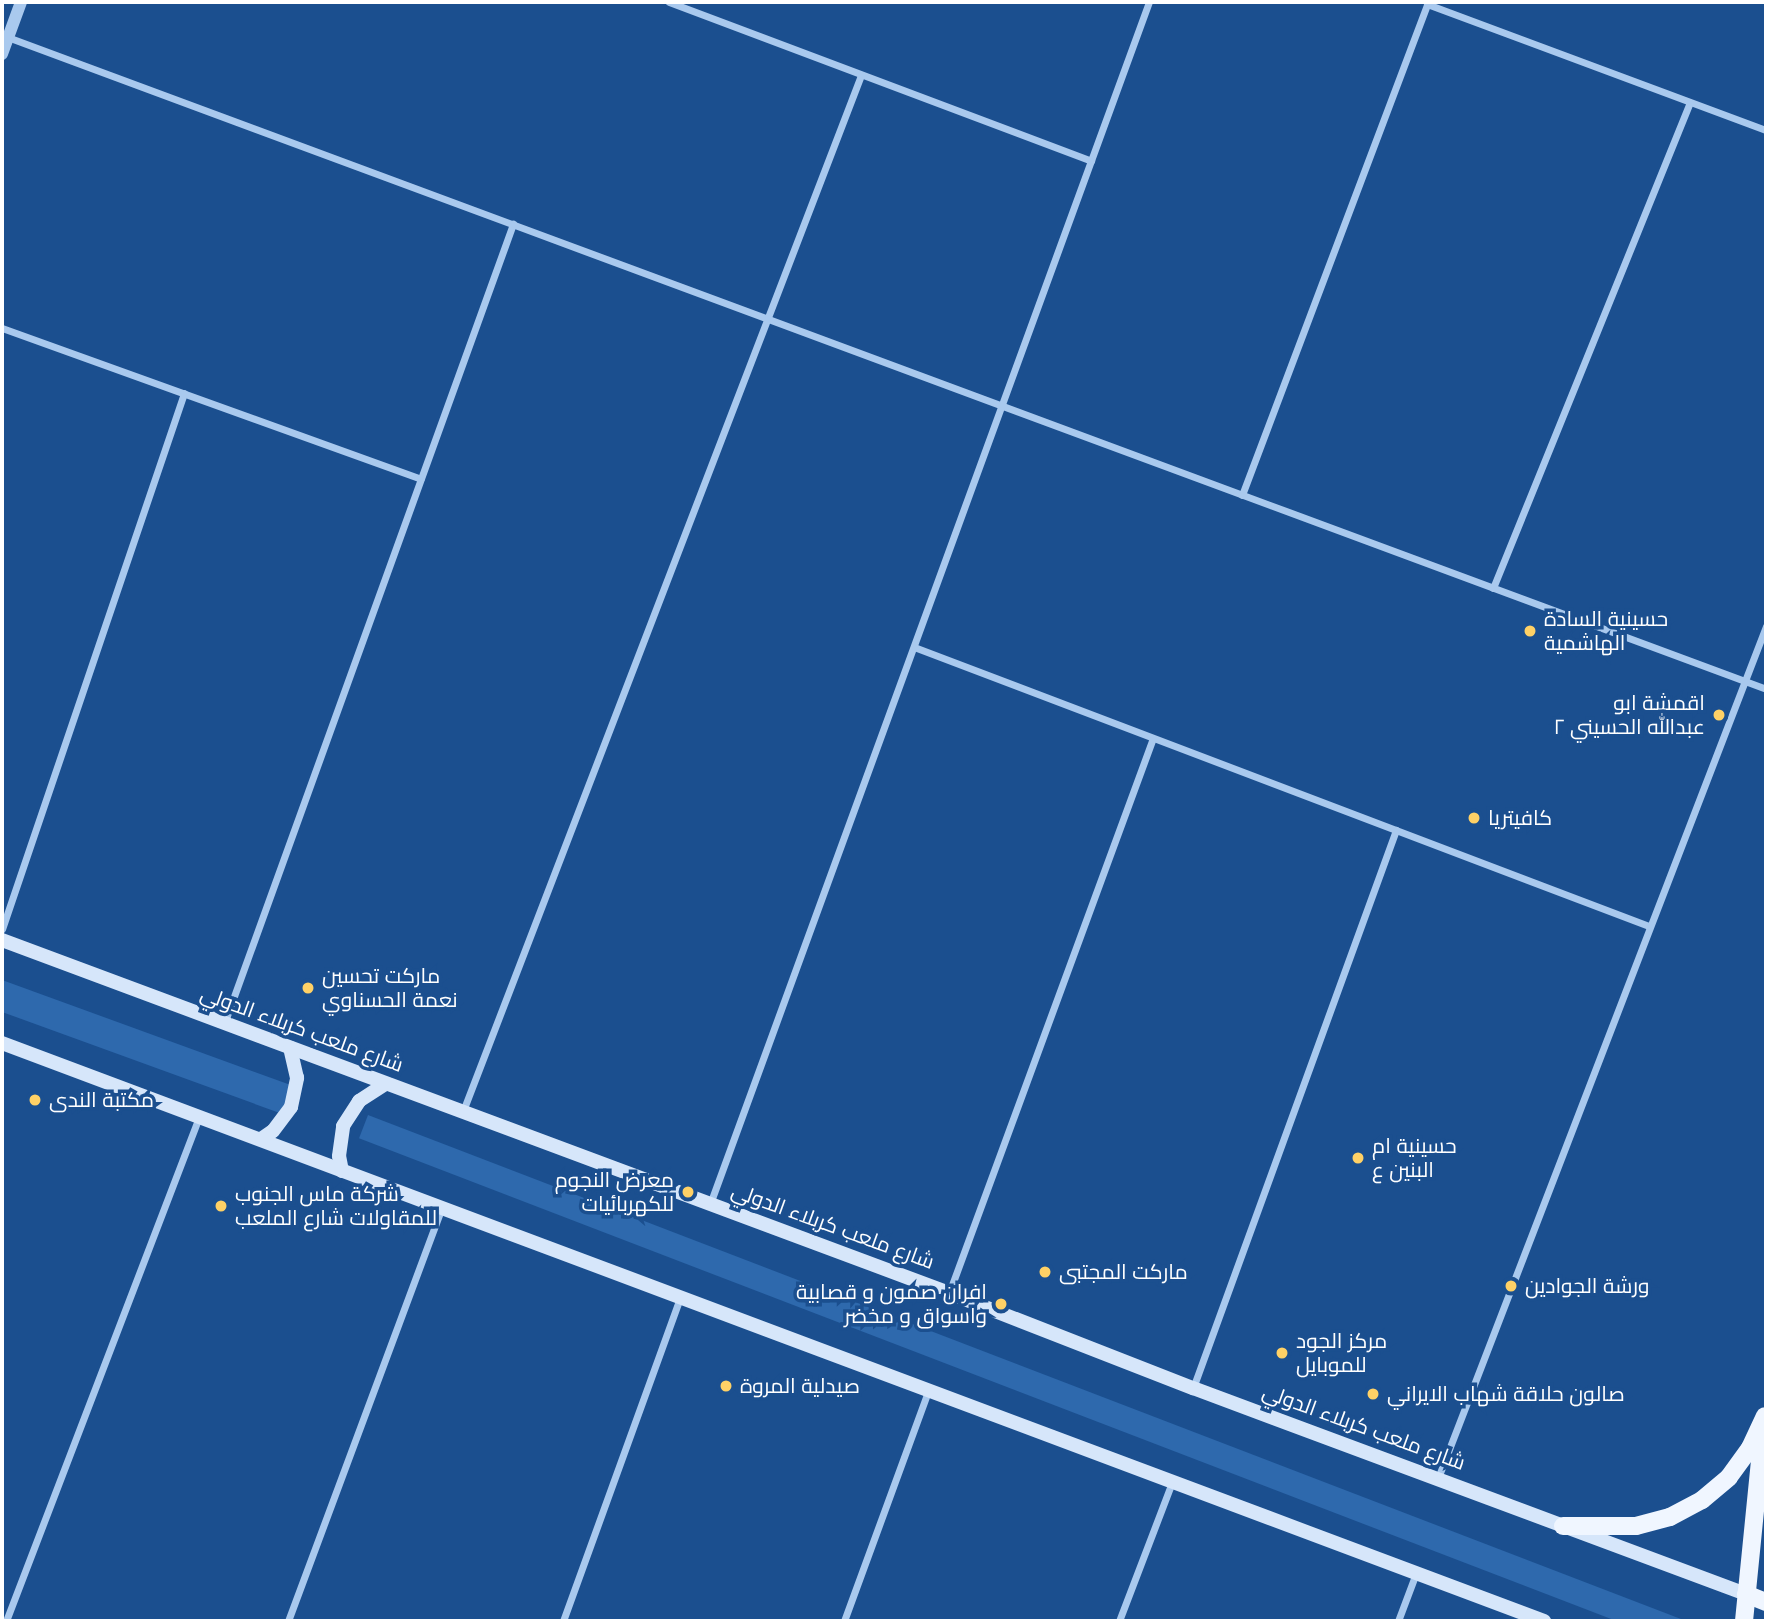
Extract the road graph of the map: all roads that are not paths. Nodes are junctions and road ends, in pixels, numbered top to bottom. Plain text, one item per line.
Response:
1 (21, 2) edge
2 (668, 2) edge
3 (1149, 2) edge
4 (1427, 3) edge
5 (5, 36) edge
6 (2, 54) edge
7 (861, 75) junction
8 (1690, 102) junction
9 (1766, 130) edge
10 (1091, 161) junction
11 (513, 224) junction
12 (768, 319) junction
13 (2, 328) edge
14 (184, 393) junction
15 (1001, 406) junction
16 (421, 479) junction
17 (1242, 495) junction
18 (1493, 589) junction
19 (1766, 626) edge
20 (914, 647) junction
21 (1743, 680) junction
22 (1766, 689) edge
23 (1153, 738) junction
24 (1396, 830) junction
25 (1649, 926) junction
26 (2, 929) edge
27 (2, 940) edge
28 (223, 1025) junction
29 (2, 1043) edge
30 (290, 1048) junction
31 (385, 1084) junction
32 (463, 1111) junction
33 (199, 1117) junction
34 (261, 1139) junction
35 (342, 1171) junction
36 (709, 1206) junction
37 (442, 1208) junction
38 (949, 1293) junction
39 (680, 1298) junction
40 (1193, 1388) junction
41 (928, 1391) junction
42 (1765, 1411) edge
43 (1438, 1478) junction
44 (1172, 1482) junction
45 (1563, 1526) junction
46 (1416, 1573) junction
47 (1746, 1594) junction
48 (1766, 1602) edge
49 (6, 1621) edge
50 (288, 1621) edge
51 (563, 1621) edge
52 (844, 1621) edge
53 (1119, 1621) edge
54 (1398, 1621) edge
55 (1544, 1621) edge
56 (1744, 1621) edge

1 - 5 street
2 - 7 street
3 - 10 street
4 - 8 street
4 - 17 street
5 - 6 street
5 - 11 street
7 - 10 street
7 - 12 street
8 - 9 street
8 - 18 street
10 - 15 street
11 - 12 street
11 - 16 street
12 - 15 street
12 - 32 street
13 - 14 street
14 - 16 street
14 - 26 street
15 - 17 street
15 - 20 street
16 - 28 street
17 - 18 street
18 - 21 street
19 - 21 street
20 - 23 street
20 - 36 street
21 - 22 street
21 - 25 street
23 - 24 street
23 - 38 street
24 - 25 street
24 - 40 street
25 - 43 street
27 - 28 main road, شارع ملعب كربلاء الدولي
28 - 30 main road, شارع ملعب كربلاء الدولي
29 - 33 main road
30 - 31 main road, شارع ملعب كربلاء الدولي
30 - 34 main road
31 - 32 main road, شارع ملعب كربلاء الدولي
31 - 35 main road
32 - 36 main road, شارع ملعب كربلاء الدولي
33 - 34 main road
33 - 49 street
34 - 35 main road
35 - 37 main road
36 - 38 main road, شارع ملعب كربلاء الدولي
37 - 39 main road
37 - 50 street
38 - 40 main road, شارع ملعب كربلاء الدولي
39 - 41 main road
39 - 51 street
40 - 43 main road, شارع ملعب كربلاء الدولي
41 - 44 main road
41 - 52 street
42 - 45 main road
42 - 47 main road
43 - 45 main road, شارع ملعب كربلاء الدولي
44 - 46 main road
44 - 53 street
45 - 47 main road, شارع ملعب كربلاء الدولي
46 - 54 street
46 - 55 main road
47 - 48 main road, شارع ملعب كربلاء الدولي
47 - 56 main road

